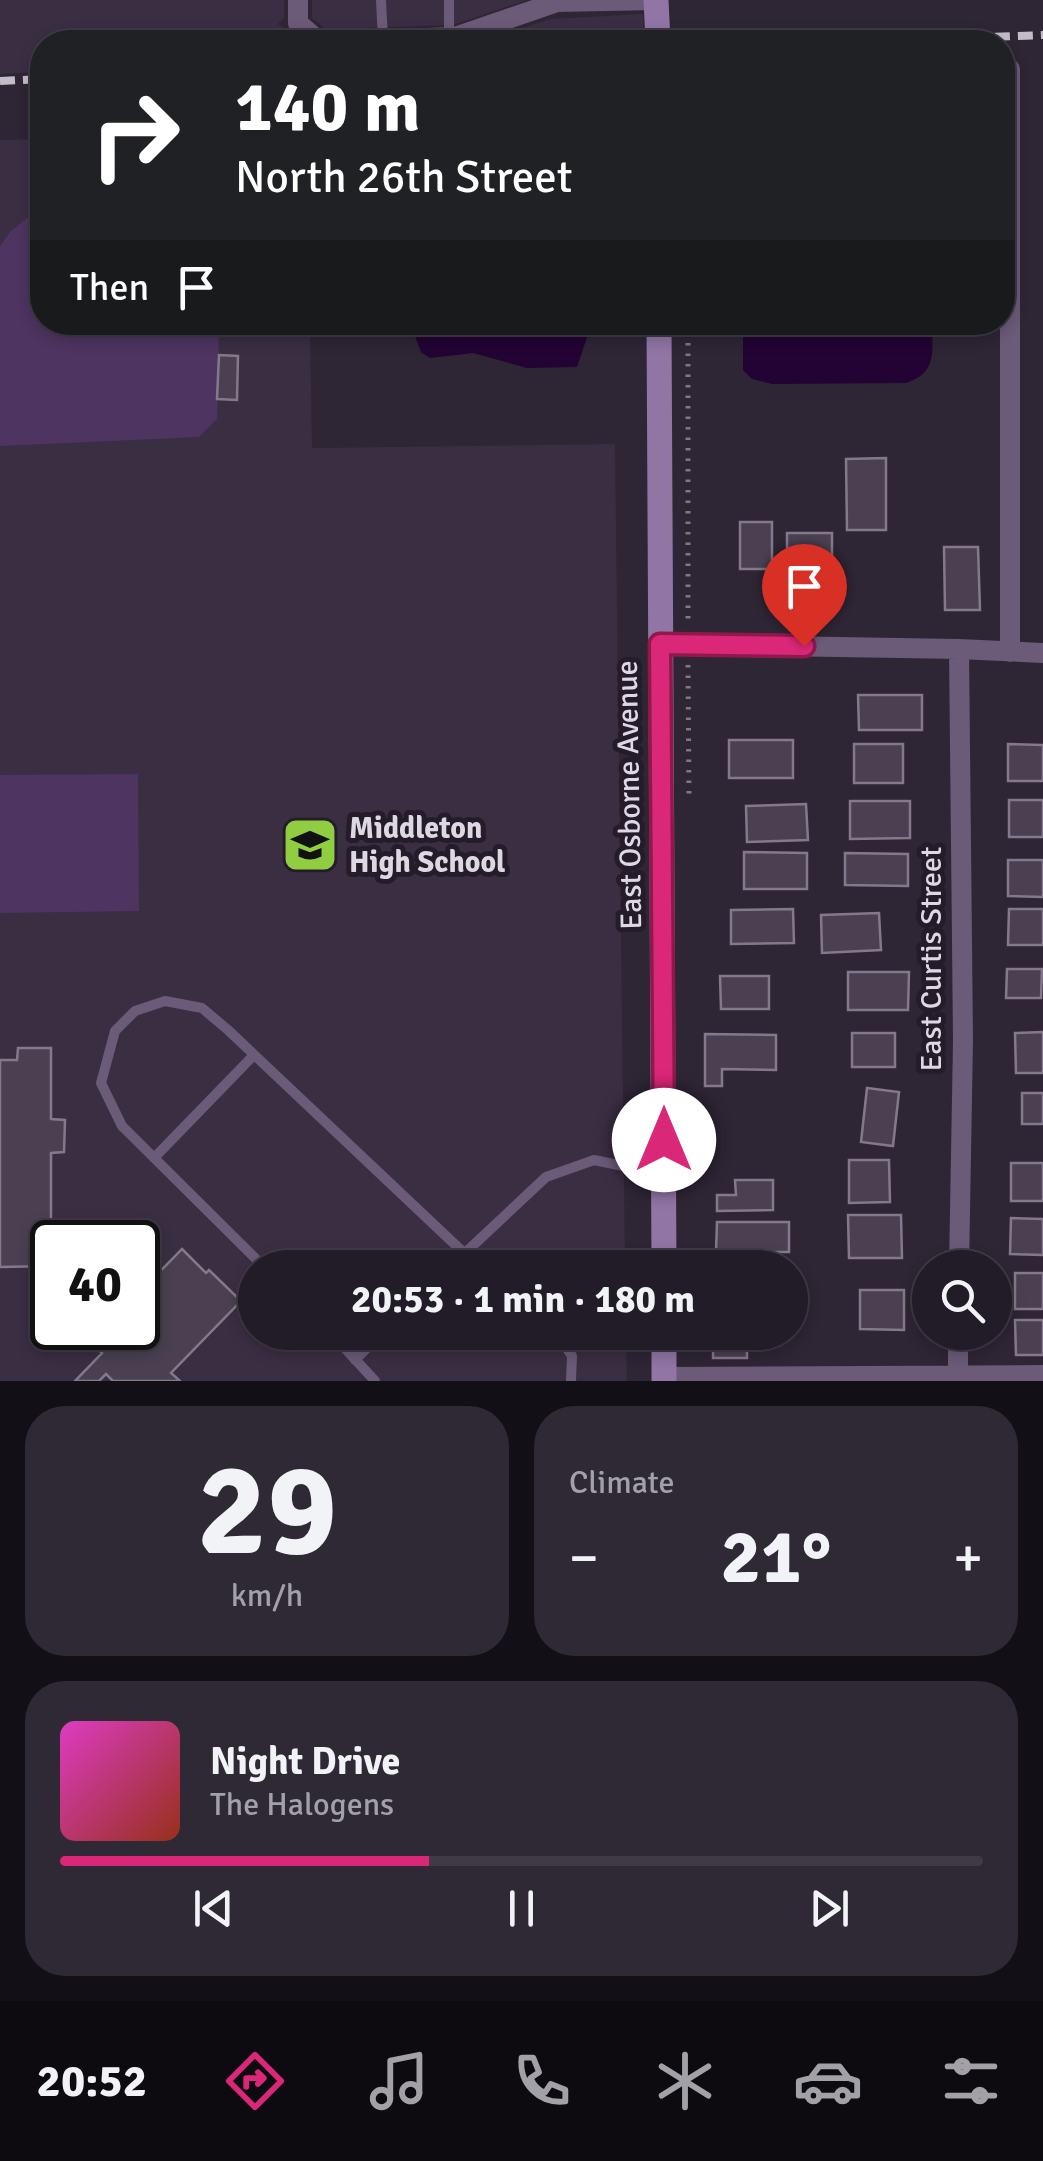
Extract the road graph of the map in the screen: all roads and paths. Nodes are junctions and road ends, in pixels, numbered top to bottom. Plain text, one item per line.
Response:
1 (298, 0) edge
2 (381, 0) edge
3 (449, 0) edge
4 (656, 0) edge
5 (306, 30) edge
6 (382, 30) edge
7 (450, 30) edge
8 (474, 30) edge
9 (657, 30) edge
10 (659, 335) edge
11 (688, 335) edge
12 (1010, 335) edge
13 (660, 644) junction
14 (688, 644) junction
15 (959, 650) junction
16 (1010, 652) junction
17 (1043, 653) edge
18 (689, 800) dead end
19 (254, 1054) junction
20 (154, 1158) junction
21 (664, 1174) junction
22 (248, 1250) edge
23 (460, 1250) edge
24 (468, 1250) edge
25 (664, 1250) edge
26 (959, 1250) edge
27 (346, 1350) edge
28 (365, 1350) edge
29 (568, 1350) edge
30 (664, 1350) edge
31 (958, 1350) edge
32 (355, 1360) junction
33 (1043, 1375) edge
34 (958, 1378) edge
35 (664, 1379) edge
36 (374, 1381) edge
37 (571, 1381) edge

1 - 5 street
2 - 6 lane
3 - 7 lane
4 - 8 street
4 - 9 street
10 - 13 street, East Osborne Avenue
11 - 14 path
12 - 16 street
13 - 14 street
13 - 21 street, East Osborne Avenue
14 - 15 street
14 - 18 path
15 - 16 street
15 - 26 street, East Curtis Street
16 - 17 street
19 - 20 lane
19 - 20 lane
19 - 23 lane
20 - 22 lane
21 - 24 lane
21 - 25 street, East Osborne Avenue
27 - 32 lane
28 - 32 lane
29 - 37 lane
30 - 35 street
31 - 34 street
32 - 36 lane
33 - 34 street
34 - 35 street

